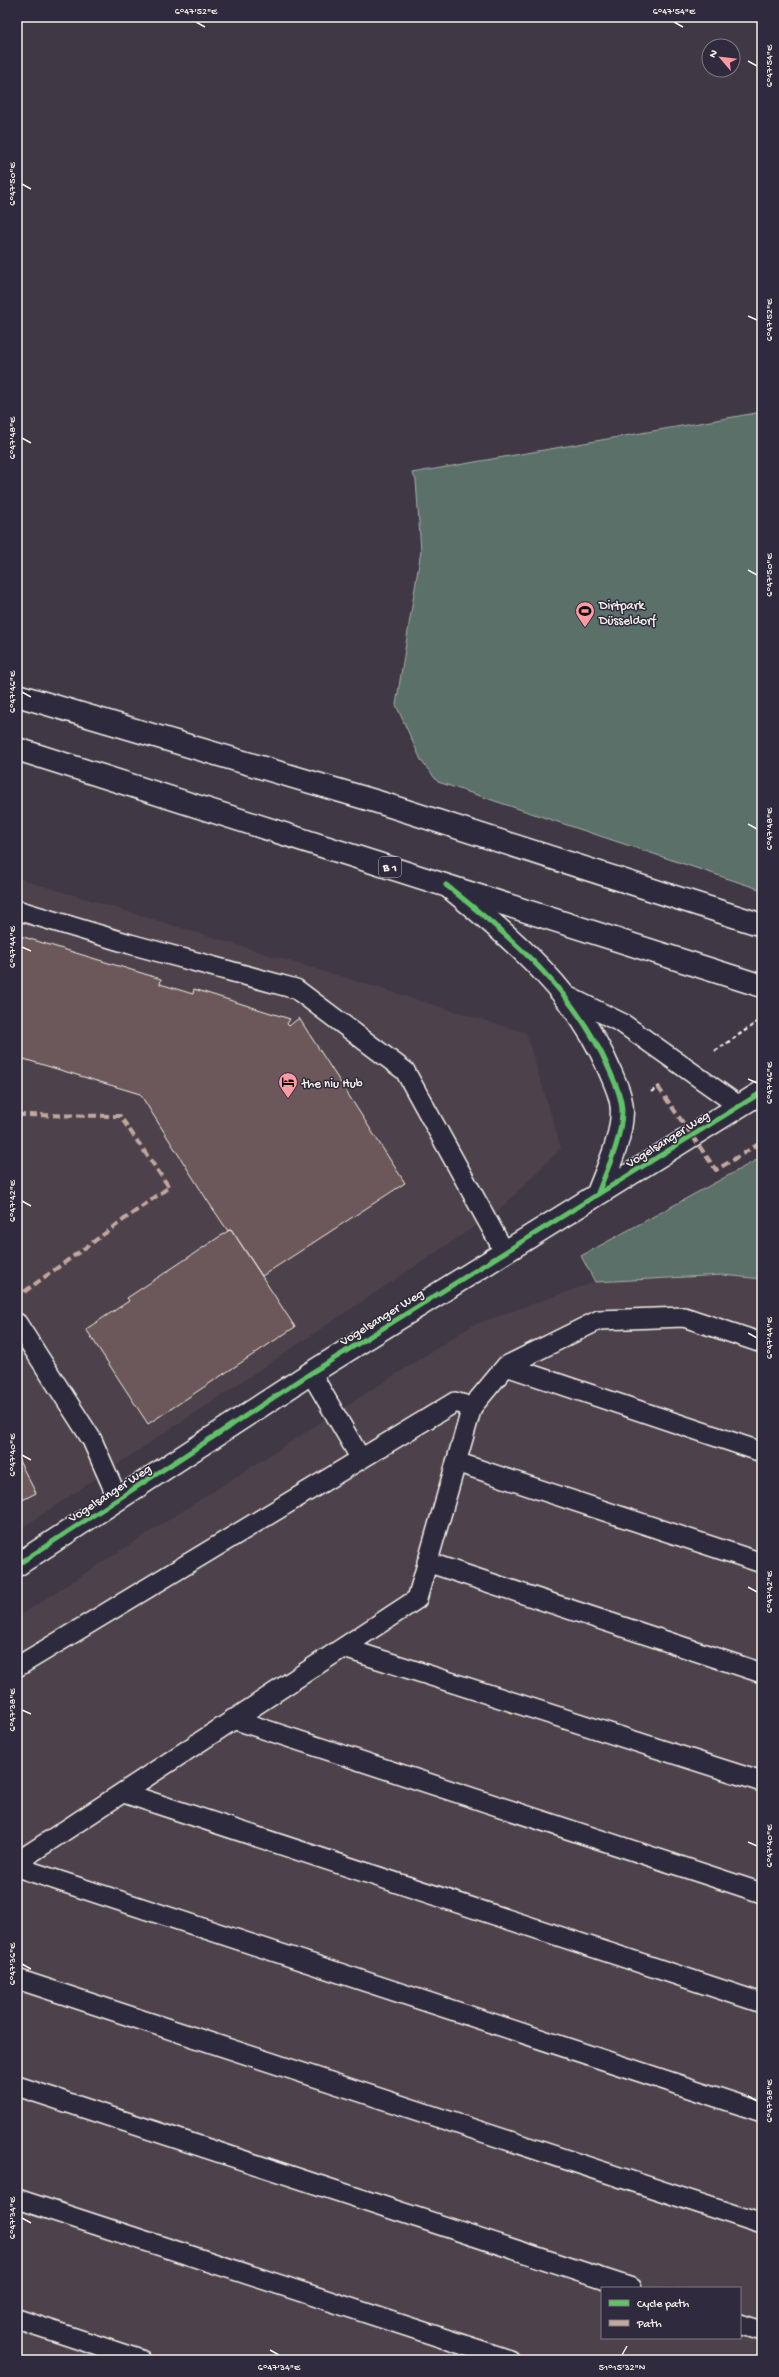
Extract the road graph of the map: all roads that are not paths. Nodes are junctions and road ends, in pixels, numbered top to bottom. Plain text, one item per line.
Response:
1 (17, 695) edge
2 (17, 750) edge
3 (446, 885) junction
4 (17, 910) edge
5 (762, 925) edge
6 (762, 986) edge
7 (565, 995) junction
8 (762, 1092) edge
9 (739, 1106) junction
10 (598, 1193) junction
11 (504, 1251) junction
12 (17, 1323) edge
13 (762, 1343) edge
14 (506, 1366) junction
15 (311, 1373) junction
16 (472, 1407) junction
17 (762, 1452) edge
18 (361, 1459) junction
19 (456, 1462) junction
20 (118, 1499) junction
21 (427, 1562) junction
22 (762, 1563) edge
23 (17, 1565) edge
24 (344, 1648) junction
25 (17, 1667) edge
26 (762, 1674) edge
27 (233, 1719) junction
28 (762, 1782) edge
29 (124, 1793) junction
30 (17, 1862) edge
31 (17, 1867) edge
32 (762, 1893) edge
33 (17, 1979) edge
34 (762, 2003) edge
35 (17, 2086) edge
36 (762, 2112) edge
37 (17, 2199) edge
38 (762, 2224) edge
39 (629, 2287) edge
40 (17, 2319) edge
41 (741, 2324) edge
42 (762, 2331) edge
43 (142, 2360) edge
44 (510, 2360) edge

1 - 5 main road
2 - 3 main road, B 1
3 - 6 main road, B 1
3 - 7 main road
4 - 11 lane
7 - 9 lane
7 - 10 main road
8 - 9 main road, Vogelsanger Weg
9 - 10 main road, Vogelsanger Weg
10 - 11 main road, Vogelsanger Weg
11 - 15 main road, Vogelsanger Weg
12 - 20 lane
13 - 14 lane
14 - 16 lane
14 - 17 lane
15 - 18 lane
15 - 20 main road, Vogelsanger Weg
16 - 18 lane
16 - 19 lane
18 - 25 lane
19 - 21 lane
19 - 22 lane
20 - 23 main road, Vogelsanger Weg
21 - 24 lane
21 - 26 lane
24 - 27 lane
24 - 28 lane
27 - 29 lane
27 - 32 lane
29 - 30 lane
29 - 34 lane
31 - 36 lane
33 - 38 lane
35 - 39 lane
37 - 44 lane
40 - 43 lane
41 - 42 lane

